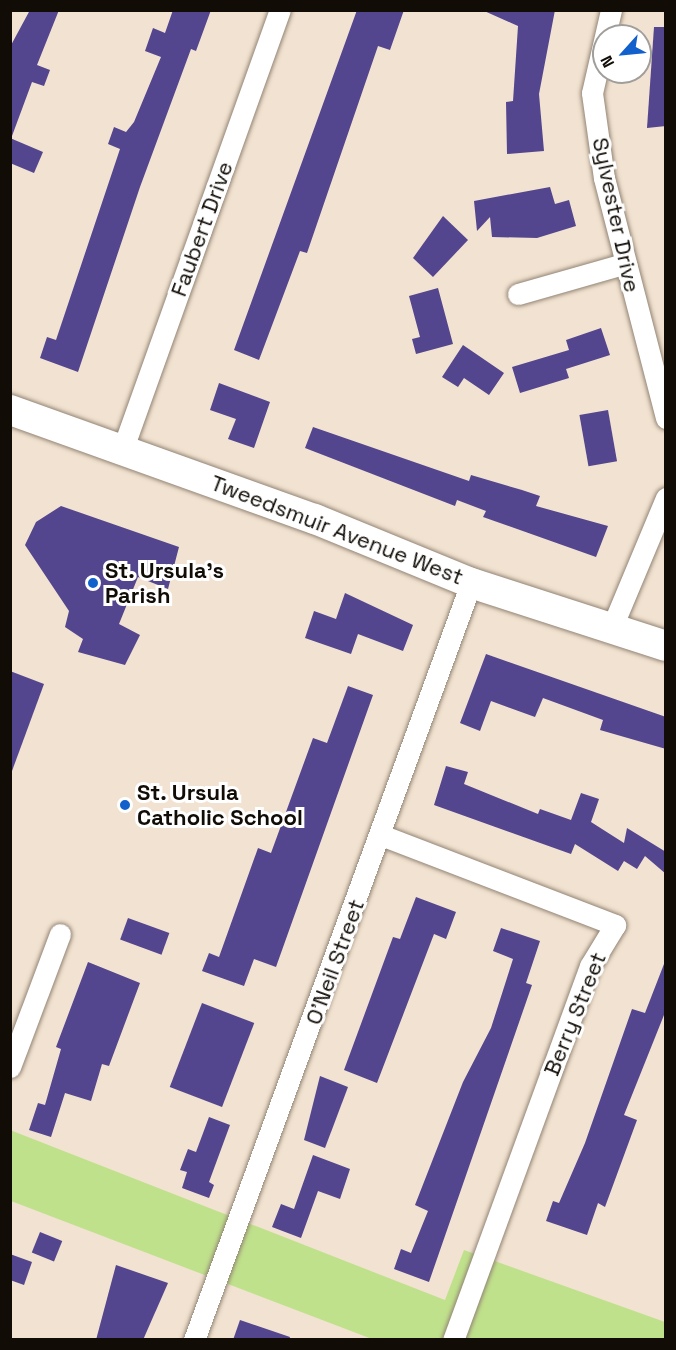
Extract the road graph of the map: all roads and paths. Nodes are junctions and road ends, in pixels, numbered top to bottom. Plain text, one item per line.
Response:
1 (280, 10) edge
2 (611, 10) edge
3 (623, 264) junction
4 (518, 294) dead end
5 (10, 410) edge
6 (666, 418) edge
7 (123, 448) junction
8 (666, 498) edge
9 (471, 583) junction
10 (612, 627) junction
11 (666, 646) edge
12 (381, 835) junction
13 (60, 934) dead end
14 (10, 1067) edge
15 (194, 1340) edge
16 (453, 1340) edge

1 - 7 street, Faubert Drive
2 - 3 street, Sylvester Drive
3 - 4 street
3 - 6 street, Sylvester Drive
5 - 7 street, Tweedsmuir Avenue West
7 - 9 street, Tweedsmuir Avenue West
8 - 10 street
9 - 10 street, Tweedsmuir Avenue West
9 - 12 street, O'Neil Street
10 - 11 street, Tweedsmuir Avenue West
12 - 15 street, O'Neil Street
12 - 16 street, Berry Street
13 - 14 street

